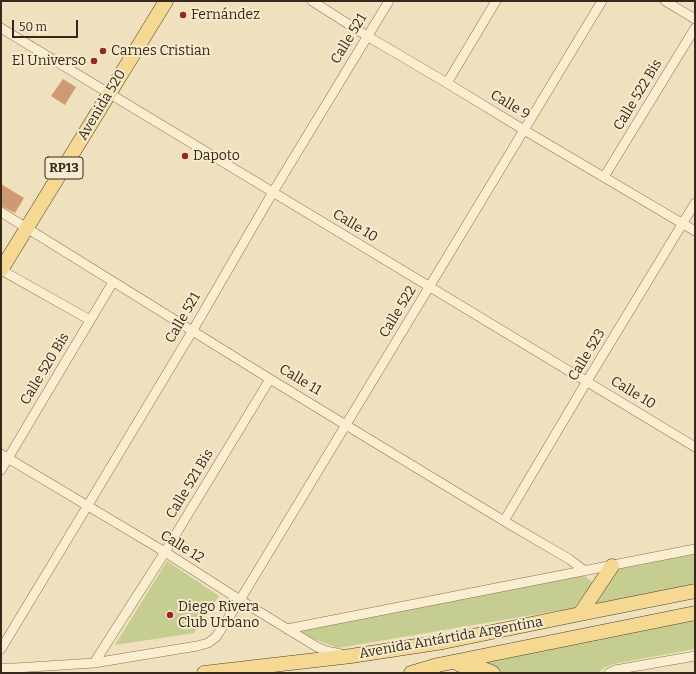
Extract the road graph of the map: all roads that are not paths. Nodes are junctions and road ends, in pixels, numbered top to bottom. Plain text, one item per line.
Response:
1 (166, 1) edge
2 (312, 1) edge
3 (389, 1) edge
4 (496, 1) edge
5 (602, 1) edge
6 (665, 1) edge
7 (695, 19) edge
8 (1, 28) edge
9 (695, 28) edge
10 (367, 36) junction
11 (447, 83) junction
12 (110, 93) junction
13 (524, 130) junction
14 (604, 177) junction
15 (273, 192) junction
16 (695, 203) edge
17 (1, 212) edge
18 (683, 224) junction
19 (27, 228) junction
20 (695, 231) edge
21 (1, 270) edge
22 (113, 282) junction
23 (429, 287) junction
24 (90, 320) junction
25 (193, 330) junction
26 (270, 379) junction
27 (587, 381) junction
28 (346, 424) junction
29 (695, 447) edge
30 (5, 456) edge
31 (1, 470) edge
32 (88, 505) junction
33 (504, 521) junction
34 (695, 549) edge
35 (165, 552) junction
36 (612, 566) junction
37 (585, 571) junction
38 (695, 592) edge
39 (240, 600) junction
40 (695, 613) edge
41 (580, 614) junction
42 (288, 629) junction
43 (1, 649) edge
44 (350, 656) junction
45 (695, 656) edge
46 (94, 663) junction
47 (438, 665) junction
48 (1, 668) edge
49 (204, 673) edge
50 (411, 673) edge
51 (493, 673) edge
52 (609, 673) edge

1 - 12 main road, Avenida 520 / RP13
2 - 10 street, Calle 9
3 - 10 street, Calle 521
4 - 11 street
5 - 13 street, Calle 522
6 - 7 street
8 - 12 street, Calle 10
9 - 14 street, Calle 522 Bis
10 - 11 street, Calle 9
10 - 15 street, Calle 521
11 - 13 street, Calle 9
12 - 15 street, Calle 10
12 - 19 main road, Avenida 520 / RP13
13 - 14 street, Calle 9
13 - 23 street, Calle 522
14 - 18 street, Calle 9
15 - 23 street, Calle 10
15 - 25 street, Calle 521
16 - 18 street, Calle 523
17 - 19 street, Calle 11
18 - 20 street, Calle 9
18 - 27 street, Calle 523
19 - 21 main road, Avenida 520 / RP13
19 - 22 street, Calle 11
21 - 24 street
22 - 24 street, Calle 520 Bis
22 - 25 street, Calle 11
23 - 27 street, Calle 10
23 - 28 street, Calle 522
24 - 30 street, Calle 520 Bis
25 - 26 street, Calle 11
25 - 32 street, Calle 521
26 - 28 street, Calle 11
26 - 35 street, Calle 521 Bis
27 - 29 street, Calle 10
27 - 33 street, Calle 523
28 - 33 street, Calle 11
28 - 39 street, Calle 522
30 - 31 street, Calle 520 Bis
30 - 32 street, Calle 12
32 - 35 street, Calle 12
32 - 43 street, Calle 521
33 - 37 street, Calle 11
34 - 36 street
35 - 39 street, Calle 12
35 - 46 street, Calle 521 Bis
36 - 37 street
36 - 41 main road
37 - 42 street
38 - 41 main road, Avenida Antártida Argentina
39 - 42 street, Calle 12
39 - 46 street, Calle 522
40 - 47 main road, Avenida Antártida Argentina
41 - 44 main road, Avenida Antártida Argentina
42 - 44 street, Calle 12
44 - 49 main road, Avenida Antártida Argentina
45 - 52 street
46 - 48 street
47 - 50 main road, Avenida Antártida Argentina
47 - 51 main road

